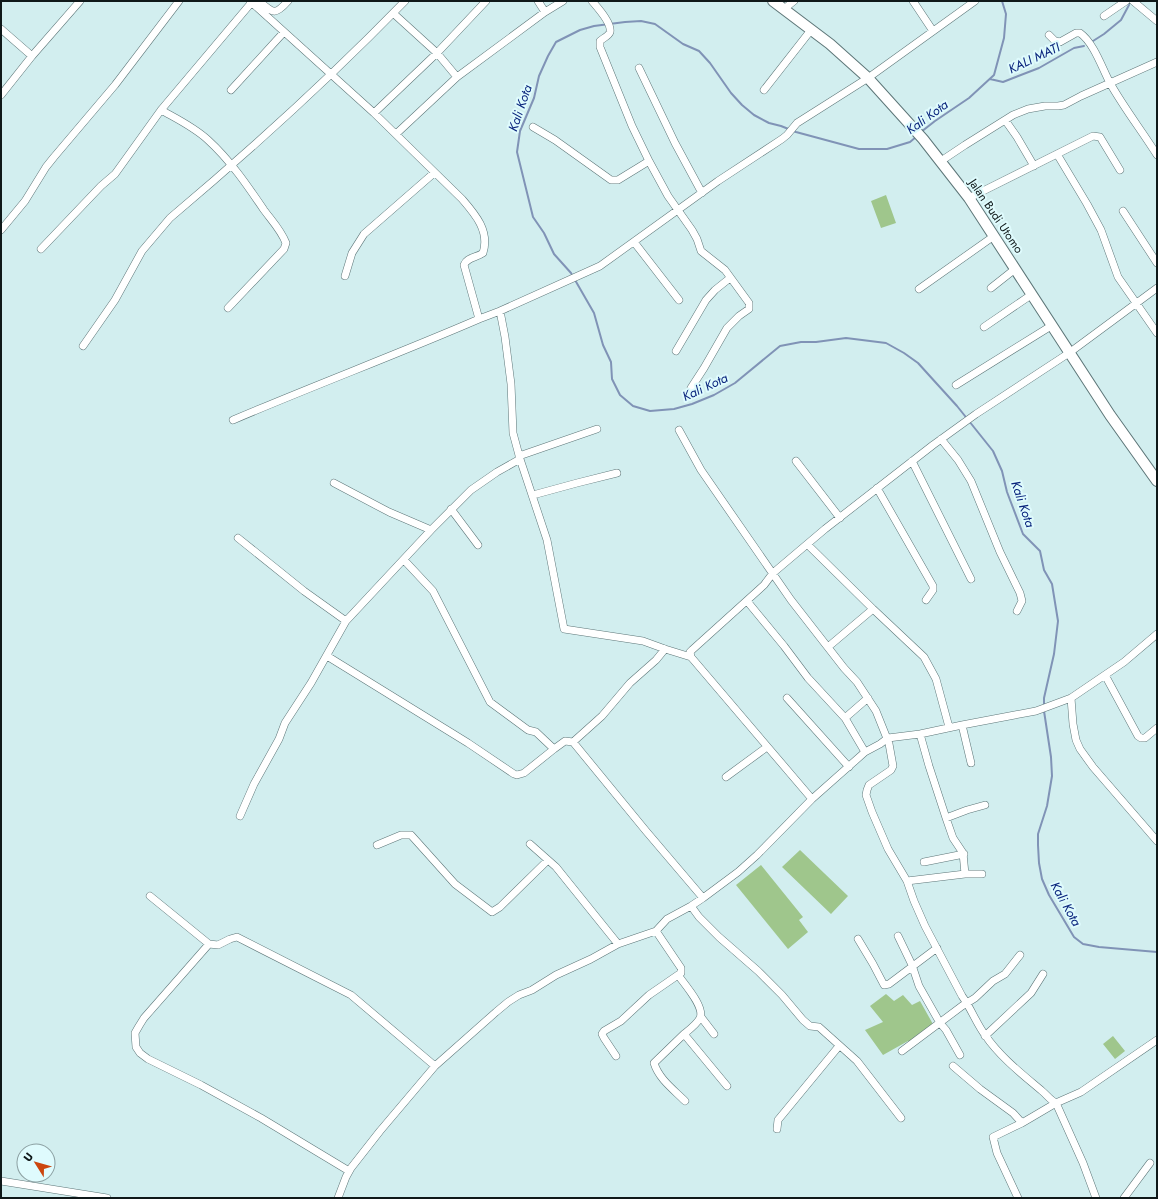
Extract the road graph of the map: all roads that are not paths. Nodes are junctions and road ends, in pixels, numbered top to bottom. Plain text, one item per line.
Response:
1 (80, 1) edge
2 (179, 1) edge
3 (254, 1) edge
4 (288, 1) edge
5 (405, 1) edge
6 (486, 1) edge
7 (538, 1) edge
8 (563, 1) edge
9 (592, 1) edge
10 (773, 1) edge
11 (794, 1) edge
12 (913, 1) edge
13 (975, 1) edge
14 (1126, 1) edge
15 (1133, 1) edge
16 (784, 9) junction
17 (545, 12) junction
18 (393, 13) junction
19 (1104, 16) dead end
20 (1157, 21) edge
21 (1, 29) edge
22 (811, 30) junction
23 (934, 31) junction
24 (284, 32) junction
25 (1049, 35) dead end
26 (437, 53) junction
27 (32, 56) junction
28 (1157, 62) edge
29 (639, 68) dead end
30 (332, 74) junction
31 (457, 77) junction
32 (868, 78) junction
33 (1110, 83) junction
34 (231, 90) dead end
35 (764, 90) dead end
36 (1, 95) edge
37 (161, 110) junction
38 (374, 113) junction
39 (1005, 120) junction
40 (533, 127) dead end
41 (396, 134) junction
42 (1154, 144) edge
43 (1057, 154) junction
44 (1157, 155) edge
45 (648, 161) junction
46 (941, 162) junction
47 (232, 165) junction
48 (1034, 166) junction
49 (1120, 170) dead end
50 (434, 173) junction
51 (702, 193) junction
52 (969, 198) junction
53 (1123, 211) dead end
54 (678, 212) junction
55 (1, 230) edge
56 (994, 236) junction
57 (634, 242) junction
58 (41, 249) dead end
59 (1157, 263) edge
60 (1015, 269) junction
61 (345, 276) dead end
62 (730, 278) junction
63 (991, 288) dead end
64 (1157, 288) edge
65 (919, 289) dead end
66 (1031, 295) junction
67 (680, 300) dead end
68 (1136, 303) junction
69 (228, 308) dead end
70 (500, 311) junction
71 (479, 319) junction
72 (1051, 326) junction
73 (984, 327) dead end
74 (1157, 333) edge
75 (82, 346) dead end
76 (676, 351) dead end
77 (1069, 353) junction
78 (956, 385) dead end
79 (691, 388) dead end
80 (233, 420) dead end
81 (597, 429) dead end
82 (679, 430) dead end
83 (940, 439) junction
84 (519, 458) junction
85 (796, 461) dead end
86 (912, 461) junction
87 (617, 473) dead end
88 (1157, 481) edge
89 (334, 483) dead end
90 (877, 488) junction
91 (533, 495) junction
92 (451, 509) junction
93 (840, 518) junction
94 (431, 530) junction
95 (238, 538) dead end
96 (478, 545) dead end
97 (808, 545) junction
98 (404, 560) junction
99 (772, 573) junction
100 (971, 579) dead end
101 (926, 600) dead end
102 (747, 601) junction
103 (873, 609) junction
104 (1017, 611) dead end
105 (346, 621) junction
106 (1157, 634) edge
107 (828, 647) junction
108 (666, 650) junction
109 (327, 656) junction
110 (691, 656) junction
111 (1105, 675) junction
112 (787, 698) dead end
113 (868, 698) junction
114 (1071, 698) junction
115 (845, 718) junction
116 (962, 724) junction
117 (949, 727) junction
118 (1157, 728) edge
119 (920, 734) junction
120 (888, 738) junction
121 (573, 742) junction
122 (767, 747) junction
123 (554, 749) junction
124 (865, 752) junction
125 (971, 763) dead end
126 (848, 767) junction
127 (726, 777) dead end
128 (812, 799) junction
129 (985, 805) dead end
130 (240, 816) dead end
131 (946, 818) junction
132 (1157, 841) edge
133 (530, 844) dead end
134 (377, 845) dead end
135 (964, 854) junction
136 (548, 860) junction
137 (924, 862) dead end
138 (965, 874) junction
139 (982, 874) dead end
140 (907, 881) junction
141 (150, 896) dead end
142 (703, 898) junction
143 (691, 906) junction
144 (656, 931) junction
145 (898, 936) dead end
146 (858, 939) dead end
147 (210, 944) junction
148 (618, 944) junction
149 (937, 948) junction
150 (1020, 955) dead end
151 (912, 965) junction
152 (1043, 974) dead end
153 (678, 975) junction
154 (967, 1003) junction
155 (700, 1017) junction
156 (940, 1023) junction
157 (684, 1034) junction
158 (714, 1034) dead end
159 (985, 1036) junction
160 (1157, 1040) edge
161 (839, 1046) junction
162 (902, 1051) dead end
163 (960, 1055) dead end
164 (616, 1056) dead end
165 (435, 1066) junction
166 (953, 1066) dead end
167 (727, 1086) dead end
168 (685, 1101) dead end
169 (1056, 1103) junction
170 (901, 1118) dead end
171 (1022, 1123) junction
172 (777, 1130) dead end
173 (1150, 1163) dead end
174 (349, 1171) junction
175 (1, 1181) edge
176 (107, 1198) edge
177 (338, 1198) edge
178 (1018, 1198) edge
179 (1096, 1198) edge
180 (1124, 1198) edge

1 - 27 street
2 - 55 street
3 - 4 street
3 - 24 street
3 - 37 street
5 - 18 street
6 - 26 street
7 - 17 street
8 - 17 street
9 - 45 street
10 - 16 street, Jalan Budi Utomo
11 - 16 street
12 - 23 street
13 - 23 street
14 - 19 street
15 - 20 street
16 - 22 street, Jalan Budi Utomo
17 - 31 street
18 - 26 street
18 - 30 street
21 - 27 street
22 - 32 street, Jalan Budi Utomo
22 - 35 street
23 - 32 street
24 - 30 street
24 - 34 street
25 - 33 street
26 - 31 street
26 - 38 street
27 - 36 street
28 - 33 street
29 - 51 street
30 - 38 street
30 - 47 street
31 - 41 street
32 - 46 street, Jalan Budi Utomo
32 - 51 street
33 - 39 street
33 - 42 street
37 - 47 street
37 - 58 street
38 - 41 street
39 - 46 street
39 - 48 street
40 - 45 street
41 - 50 street
42 - 44 street
43 - 48 street
43 - 49 street
43 - 68 street
45 - 54 street
46 - 52 street, Jalan Budi Utomo
47 - 69 street
47 - 75 street
48 - 52 street
50 - 61 street
50 - 71 street
51 - 54 street
52 - 56 street, Jalan Budi Utomo
53 - 59 street
54 - 57 street
54 - 62 street
56 - 60 street, Jalan Budi Utomo
56 - 65 street
57 - 67 street
57 - 70 street
60 - 63 street
60 - 66 street, Jalan Budi Utomo
62 - 76 street
62 - 79 street
64 - 68 street
66 - 72 street, Jalan Budi Utomo
66 - 73 street
68 - 74 street
68 - 77 street
70 - 71 street
70 - 84 street
71 - 80 street
72 - 77 street, Jalan Budi Utomo
72 - 78 street
77 - 83 street
77 - 88 street, Jalan Budi Utomo
81 - 84 street
82 - 99 street
83 - 86 street
83 - 104 street
84 - 91 street
84 - 92 street
85 - 93 street
86 - 90 street
86 - 100 street
87 - 91 street
89 - 94 street
90 - 93 street
90 - 101 street
91 - 108 street
92 - 94 street
92 - 96 street
93 - 97 street
94 - 98 street
95 - 105 street
97 - 99 street
97 - 103 street
98 - 105 street
98 - 123 street
99 - 102 street
99 - 107 street
102 - 110 street
102 - 115 street
103 - 107 street
103 - 117 street
105 - 109 street
106 - 111 street
107 - 113 street
108 - 110 street
108 - 121 street
109 - 123 street
109 - 130 street
110 - 122 street
111 - 114 street
111 - 118 street
112 - 126 street
113 - 115 street
113 - 120 street
114 - 116 street
114 - 132 street
115 - 124 street
116 - 117 street
116 - 125 street
117 - 119 street
119 - 120 street
119 - 131 street
120 - 124 street
120 - 140 street
121 - 123 street
121 - 142 street
122 - 127 street
122 - 128 street
124 - 126 street
126 - 128 street
128 - 142 street
129 - 131 street
131 - 135 street
133 - 136 street
134 - 136 street
135 - 137 street
135 - 138 street
136 - 148 street
138 - 139 street
138 - 140 street
140 - 149 street
141 - 147 street
142 - 143 street
143 - 144 street
143 - 161 street
144 - 148 street
144 - 153 street
145 - 151 street
146 - 151 street
147 - 165 street
147 - 174 street
148 - 165 street
149 - 151 street
149 - 154 street
150 - 154 street
151 - 156 street
152 - 159 street
153 - 155 street
153 - 164 street
154 - 156 street
154 - 159 street
155 - 157 street
155 - 158 street
156 - 162 street
156 - 163 street
157 - 167 street
157 - 168 street
159 - 169 street
160 - 169 street
161 - 170 street
161 - 172 street
165 - 174 street
166 - 171 street
169 - 171 street
169 - 179 street
171 - 178 street
173 - 180 street
174 - 177 street
175 - 176 street

